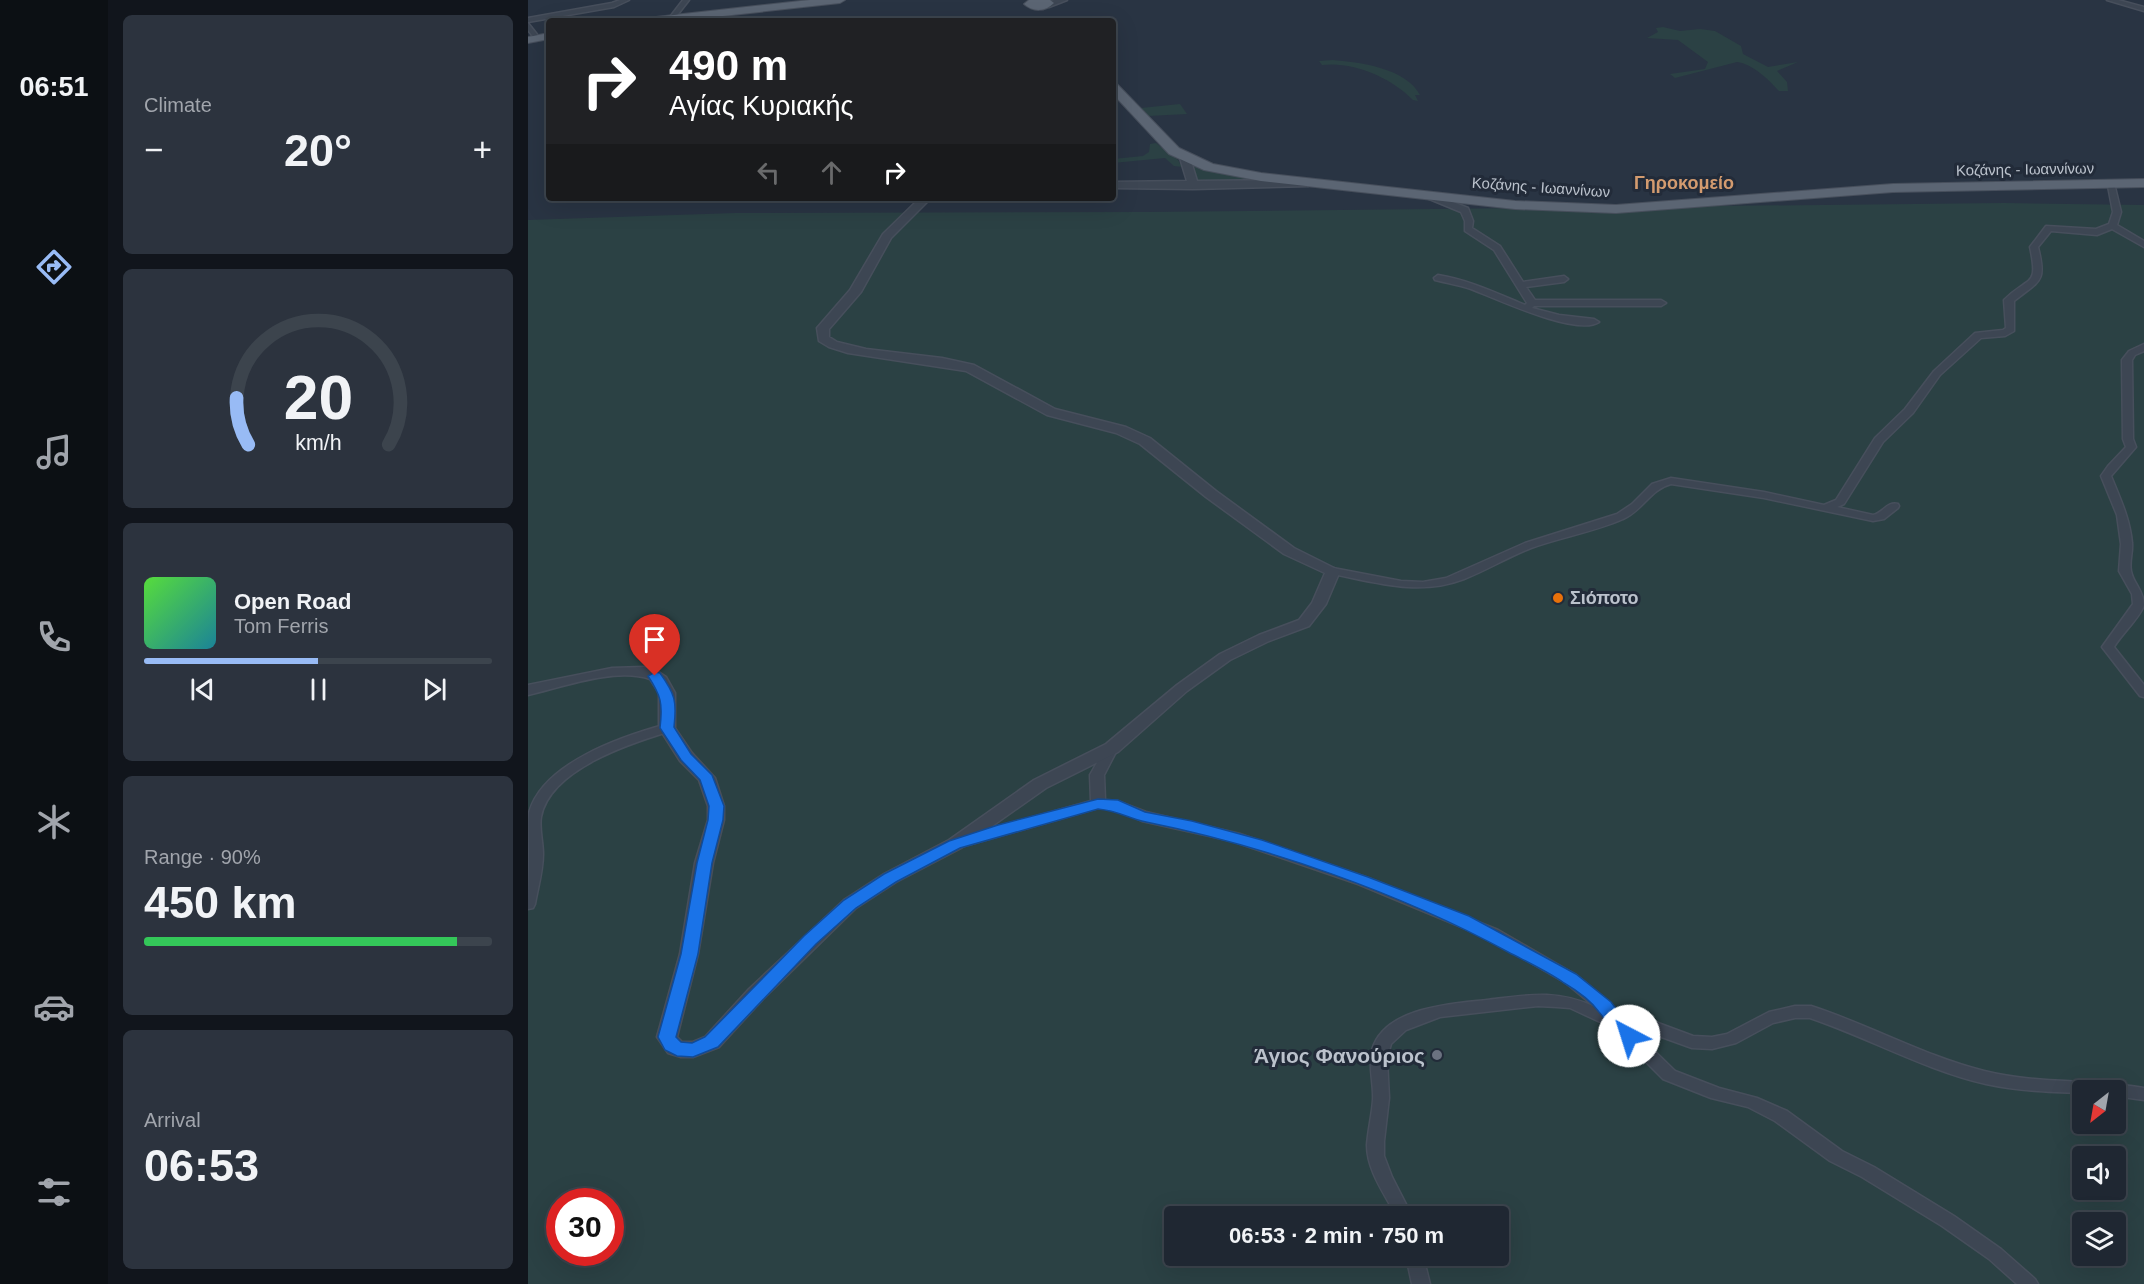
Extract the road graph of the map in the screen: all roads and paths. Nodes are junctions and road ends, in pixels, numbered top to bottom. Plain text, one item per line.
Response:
1 (593, 0) edge
2 (626, 0) edge
3 (686, 0) edge
4 (840, 0) edge
5 (1063, 0) edge
6 (2110, 0) edge
7 (1041, 5) edge
8 (598, 7) junction
9 (2144, 9) edge
10 (673, 17) junction
11 (666, 18) edge
12 (528, 20) edge
13 (530, 33) edge
14 (546, 36) edge
15 (1116, 90) edge
16 (1185, 158) junction
17 (1316, 183) junction
18 (2110, 183) junction
19 (2144, 183) edge
20 (1116, 184) edge
21 (1193, 186) junction
22 (1426, 195) junction
23 (923, 201) edge
24 (2114, 226) junction
25 (2144, 244) edge
26 (1438, 278) dead end
27 (1564, 279) dead end
28 (1519, 285) junction
29 (1661, 303) dead end
30 (1530, 305) junction
31 (1594, 322) dead end
32 (2144, 347) edge
33 (1894, 506) dead end
34 (1826, 508) junction
35 (1333, 571) junction
36 (528, 690) edge
37 (2144, 693) edge
38 (667, 728) junction
39 (1112, 747) junction
40 (1098, 804) junction
41 (955, 844) junction
42 (528, 904) edge
43 (1616, 1023) junction
44 (2144, 1094) edge
45 (1399, 1206) edge
46 (1417, 1266) edge
47 (1421, 1284) edge
48 (2029, 1284) edge

1 - 8 street
2 - 8 street
3 - 10 street
4 - 10 main road
5 - 7 street
6 - 9 street
8 - 12 street
10 - 11 main road
13 - 14 main road
15 - 16 main road, Κοζάνης - Ιωαννίνων
16 - 17 main road, Κοζάνης - Ιωαννίνων
16 - 21 street
17 - 21 street
17 - 22 main road, Κοζάνης - Ιωαννίνων
18 - 19 main road, Κοζάνης - Ιωαννίνων
18 - 22 main road, Κοζάνης - Ιωαννίνων
18 - 24 street
20 - 21 street
22 - 28 street
23 - 35 street
24 - 25 street
24 - 34 street
26 - 30 street
27 - 28 street
28 - 30 street
29 - 30 street
30 - 31 street
32 - 37 street
33 - 34 street
34 - 35 street
35 - 39 street
36 - 38 street
38 - 41 street
38 - 42 street
39 - 40 street
39 - 41 street
40 - 41 street
40 - 43 street
43 - 44 street
43 - 45 street
43 - 48 street
46 - 47 street

